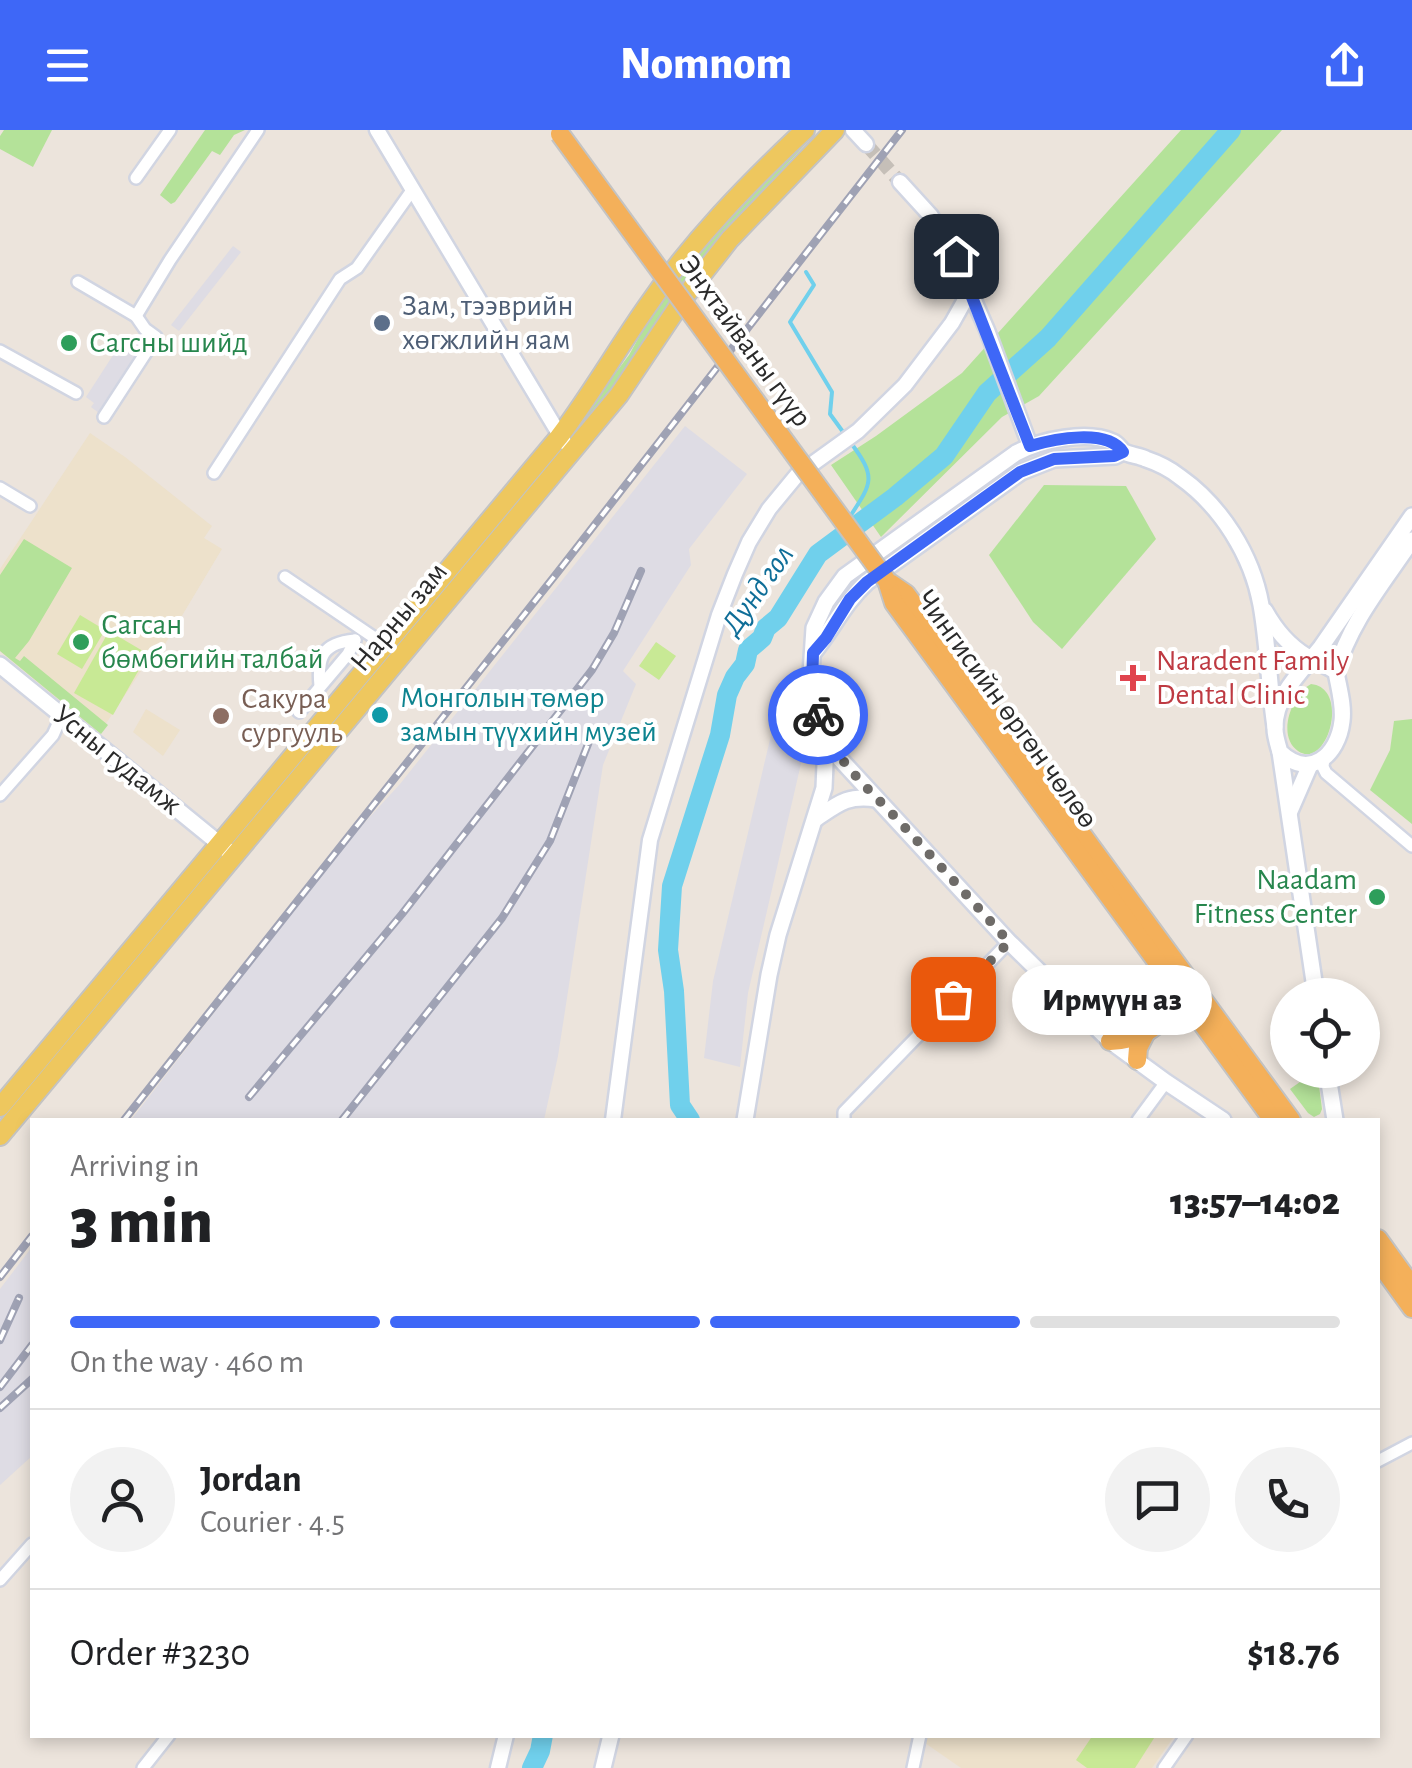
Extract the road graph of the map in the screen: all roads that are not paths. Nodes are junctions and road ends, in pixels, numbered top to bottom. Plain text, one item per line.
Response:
1 (170, 130) edge
2 (258, 130) edge
3 (377, 130) edge
4 (805, 130) edge
5 (835, 130) edge
6 (853, 130) edge
7 (558, 132) edge
8 (866, 144) tunnel mouth
9 (136, 178) dead end
10 (900, 182) tunnel mouth
11 (412, 188) junction
12 (78, 282) dead end
13 (970, 291) junction
14 (136, 316) junction
15 (0, 351) edge
16 (76, 393) dead end
17 (104, 417) dead end
18 (559, 437) junction
19 (1030, 446) junction
20 (573, 451) junction
21 (1123, 452) junction
22 (214, 473) dead end
23 (0, 488) edge
24 (30, 506) dead end
25 (1412, 516) edge
26 (1412, 540) edge
27 (285, 577) dead end
28 (887, 581) junction
29 (1261, 604) junction
30 (385, 645) junction
31 (813, 653) junction
32 (1311, 660) junction
33 (0, 665) edge
34 (1336, 672) junction
35 (320, 686) junction
36 (300, 712) dead end
37 (62, 714) junction
38 (1274, 728) junction
39 (826, 736) junction
40 (1280, 752) junction
41 (1317, 761) junction
42 (0, 795) edge
43 (878, 799) junction
44 (1290, 811) junction
45 (816, 818) junction
46 (1412, 846) edge
47 (227, 850) junction
48 (1009, 942) junction
49 (1314, 978) edge
50 (1185, 1001) junction
51 (1146, 1034) junction
52 (1110, 1041) junction
53 (1137, 1060) junction
54 (1166, 1082) junction
55 (1329, 1088) edge
56 (0, 1107) edge
57 (1332, 1116) edge
58 (613, 1118) edge
59 (745, 1118) edge
60 (844, 1118) edge
61 (1139, 1118) edge
62 (1219, 1118) edge
63 (1271, 1118) edge
64 (1290, 1118) edge
65 (0, 1136) edge
66 (1380, 1243) edge
67 (1380, 1264) edge
68 (1412, 1286) edge
69 (1412, 1308) edge
70 (1412, 1443) edge
71 (1380, 1460) edge
72 (30, 1546) edge
73 (0, 1580) edge
74 (167, 1738) edge
75 (505, 1738) edge
76 (609, 1738) edge
77 (919, 1738) edge
78 (1185, 1738) edge
79 (143, 1768) edge
80 (498, 1768) edge
81 (603, 1768) edge
82 (913, 1768) edge
83 (1164, 1768) edge

1 - 9 street
2 - 14 street
3 - 11 street
4 - 18 main road, Нарны зам
5 - 20 main road, Нарны зам
6 - 8 street
7 - 28 highway, Энхтайваны гүүр, bridge
10 - 13 street
11 - 18 street
11 - 22 street
12 - 14 street
13 - 19 street
13 - 58 street
14 - 17 street
15 - 16 street
18 - 20 street
18 - 30 main road, Нарны зам
19 - 21 main road
19 - 31 main road
20 - 47 main road, Нарны зам
21 - 29 main road
21 - 31 main road
23 - 24 street
25 - 32 main road
26 - 34 main road
27 - 30 street
28 - 50 highway, Чингисийн өргөн чөлөө
28 - 64 highway, Чингисийн өргөн чөлөө
29 - 32 main road
29 - 38 main road
30 - 47 main road, Нарны зам
31 - 39 main road
32 - 34 main road
32 - 38 main road
33 - 37 main road, Усны гудамж
34 - 41 main road
35 - 35 street
35 - 36 street
37 - 42 street
37 - 47 main road, Усны гудамж
38 - 40 main road
39 - 43 main road
39 - 45 main road
40 - 41 main road
40 - 44 main road
41 - 44 main road
41 - 46 street
43 - 45 main road
43 - 48 main road
44 - 49 main road
45 - 59 main road
47 - 56 main road, Нарны зам
47 - 65 main road, Нарны зам
48 - 52 main road
48 - 60 street
50 - 51 highway
50 - 63 highway, Чингисийн өргөн чөлөө
51 - 52 highway
51 - 53 highway
52 - 53 main road
53 - 54 main road
54 - 61 street
54 - 62 main road
55 - 57 main road
66 - 68 highway
67 - 69 highway
70 - 71 street
72 - 73 street
74 - 79 street
75 - 80 street
76 - 81 main road
77 - 82 street
78 - 83 street

